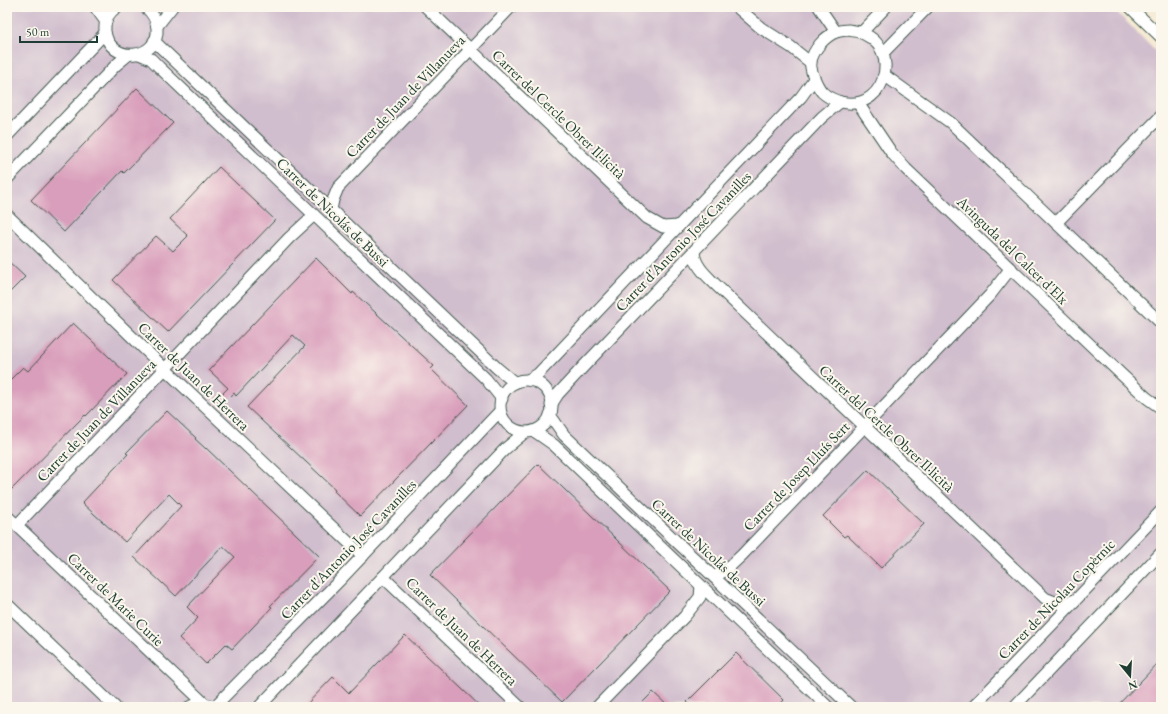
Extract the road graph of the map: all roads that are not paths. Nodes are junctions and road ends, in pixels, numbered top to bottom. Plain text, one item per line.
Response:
1 (95, 7) edge
2 (117, 7) edge
3 (145, 7) edge
4 (172, 7) edge
5 (426, 7) edge
6 (511, 7) edge
7 (737, 7) edge
8 (819, 7) edge
9 (886, 7) edge
10 (928, 7) edge
11 (1130, 7) edge
12 (106, 22) junction
13 (157, 26) junction
14 (836, 32) junction
15 (862, 32) junction
16 (105, 33) junction
17 (1161, 37) edge
18 (154, 41) junction
19 (470, 49) junction
20 (883, 53) junction
21 (134, 54) junction
22 (810, 63) junction
23 (884, 75) junction
24 (814, 79) junction
25 (840, 102) junction
26 (858, 103) junction
27 (1161, 116) edge
28 (7, 136) edge
29 (7, 179) edge
30 (331, 210) junction
31 (314, 215) junction
32 (7, 216) edge
33 (1056, 224) junction
34 (679, 226) junction
35 (694, 252) junction
36 (1011, 268) junction
37 (1161, 323) edge
38 (165, 369) junction
39 (528, 380) junction
40 (515, 383) junction
41 (502, 399) junction
42 (1161, 408) edge
43 (500, 410) junction
44 (551, 410) junction
45 (864, 426) junction
46 (529, 432) junction
47 (1161, 511) edge
48 (7, 516) edge
49 (17, 525) junction
50 (1161, 553) edge
51 (363, 556) junction
52 (383, 577) junction
53 (714, 577) junction
54 (701, 586) junction
55 (1075, 600) junction
56 (7, 604) edge
57 (212, 706) edge
58 (115, 707) edge
59 (189, 707) edge
60 (259, 707) edge
61 (520, 707) edge
62 (597, 707) edge
63 (828, 707) edge
64 (851, 707) edge
65 (973, 707) edge
66 (1014, 707) edge

1 - 12 street
2 - 12 street
3 - 13 street
4 - 13 street
5 - 19 street, Carrer del Cercle Obrer Il·licità
6 - 19 street, Carrer de Juan de Villanueva
7 - 22 street
8 - 14 street
9 - 15 street
10 - 20 street
11 - 17 street
12 - 16 street
13 - 18 street
14 - 15 street
14 - 22 street
15 - 20 street
16 - 21 street, Carrer de Nicolás de Bussi
16 - 28 street
18 - 21 street
18 - 30 street, Carrer de Nicolás de Bussi
19 - 30 street, Carrer de Juan de Villanueva
19 - 34 street, Carrer del Cercle Obrer Il·licità
20 - 23 street
21 - 29 street
21 - 31 street, Carrer de Nicolás de Bussi
22 - 24 street
23 - 26 street
23 - 33 street
24 - 25 street
24 - 34 street, Carrer d'Antonio José Cavanilles
25 - 26 street
25 - 35 street, Carrer d'Antonio José Cavanilles
26 - 36 street, Avinguda del Calcer d'Elx
27 - 33 street
30 - 40 street, Carrer de Nicolás de Bussi
31 - 38 street, Carrer de Juan de Villanueva
31 - 41 street, Carrer de Nicolás de Bussi
32 - 38 street, Carrer de Juan de Herrera
33 - 37 street
34 - 39 street, Carrer d'Antonio José Cavanilles
35 - 44 street, Carrer d'Antonio José Cavanilles
35 - 45 street, Carrer del Cercle Obrer Il·licità
36 - 42 street, Avinguda del Calcer d'Elx
36 - 45 street, Carrer de Josep Lluís Sert
38 - 49 street, Carrer de Juan de Villanueva
38 - 51 street, Carrer de Juan de Herrera
39 - 40 street
39 - 44 street
40 - 41 street
41 - 43 street
43 - 46 street
43 - 51 street, Carrer d'Antonio José Cavanilles
44 - 46 street
44 - 53 street, Carrer de Nicolás de Bussi
45 - 53 street, Carrer de Josep Lluís Sert
45 - 55 street, Carrer del Cercle Obrer Il·licità
46 - 52 street
46 - 54 street, Carrer de Nicolás de Bussi
47 - 55 street, Carrer de Nicolau Copèrnic
48 - 49 street, Carrer de Marie Curie
49 - 57 street, Carrer de Marie Curie
50 - 66 street
51 - 57 street, Carrer d'Antonio José Cavanilles
52 - 60 street
52 - 61 street, Carrer de Juan de Herrera
53 - 64 street, Carrer de Nicolás de Bussi
54 - 62 street
54 - 63 street, Carrer de Nicolás de Bussi
55 - 65 street, Carrer de Nicolau Copèrnic
56 - 58 street
57 - 59 street

